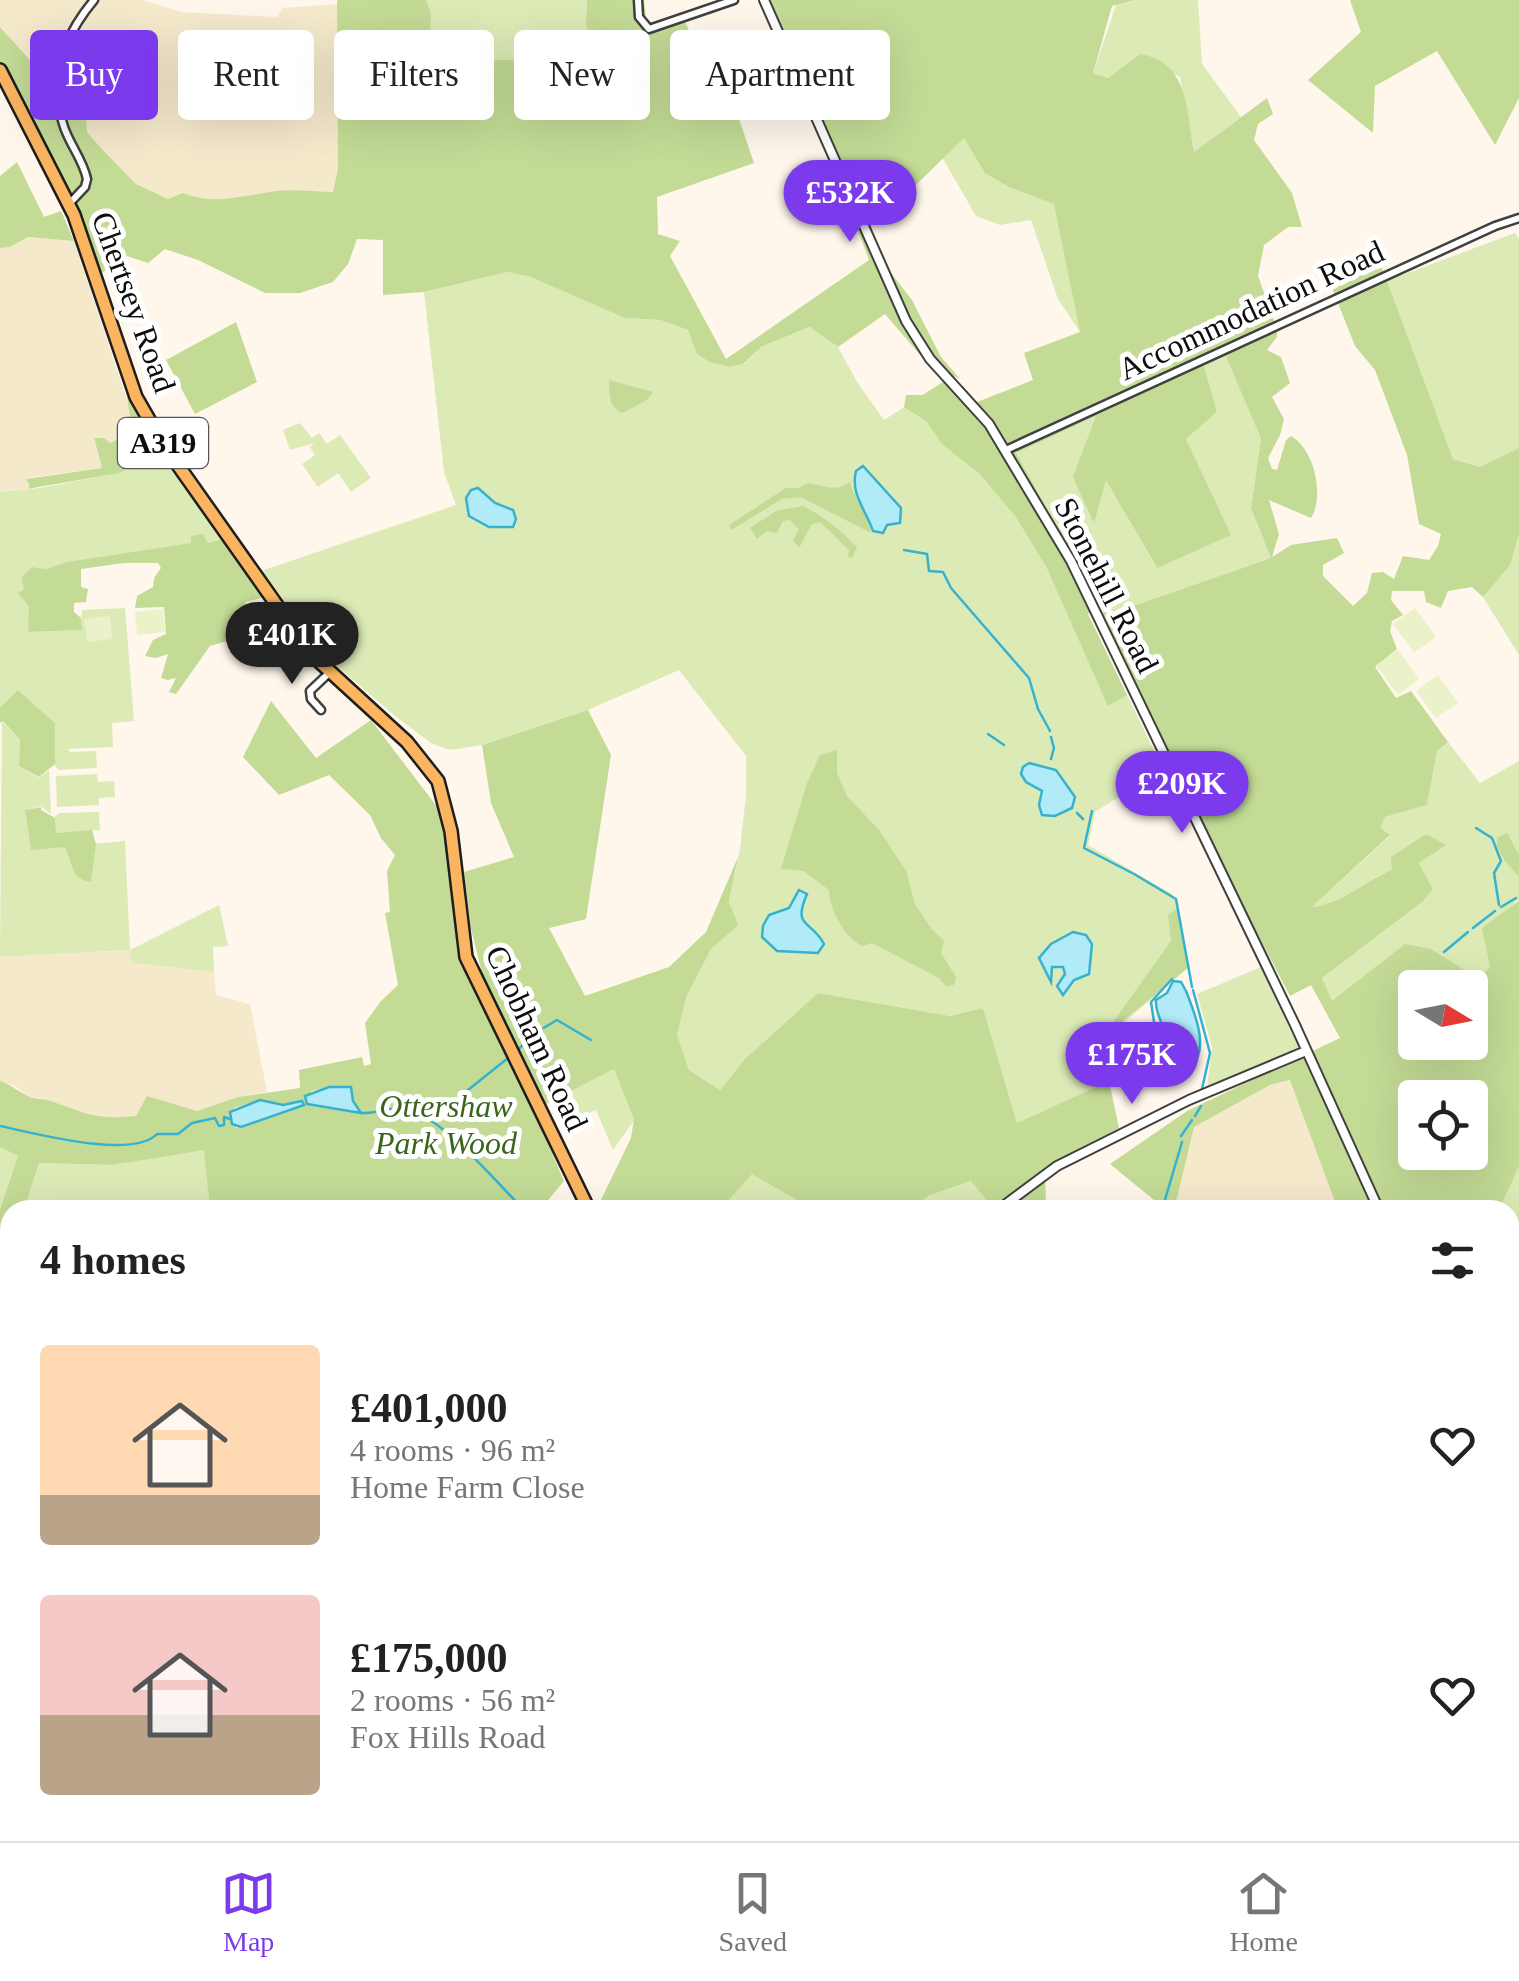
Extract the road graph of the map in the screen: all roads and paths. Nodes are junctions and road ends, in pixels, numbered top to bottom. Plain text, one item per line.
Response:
1 (94, 0) edge
2 (638, 0) edge
3 (734, 0) edge
4 (764, 0) edge
5 (0, 70) edge
6 (69, 204) junction
7 (1519, 218) edge
8 (1006, 450) junction
9 (330, 672) junction
10 (321, 710) dead end
11 (429, 767) joint
12 (1306, 1050) junction
13 (584, 1200) edge
14 (1011, 1200) edge
15 (1375, 1200) edge

1 - 6 street
2 - 3 street
4 - 8 street, Stonehill Road
5 - 6 main road, Chertsey Road / A319
6 - 9 main road, Chertsey Road / A319
7 - 8 street, Accommodation Road
8 - 12 street, Stonehill Road
9 - 10 street
9 - 11 main road, Chertsey Road / A319
11 - 13 main road, Chobham Road / A319
12 - 14 street
12 - 15 street, Stonehill Road

